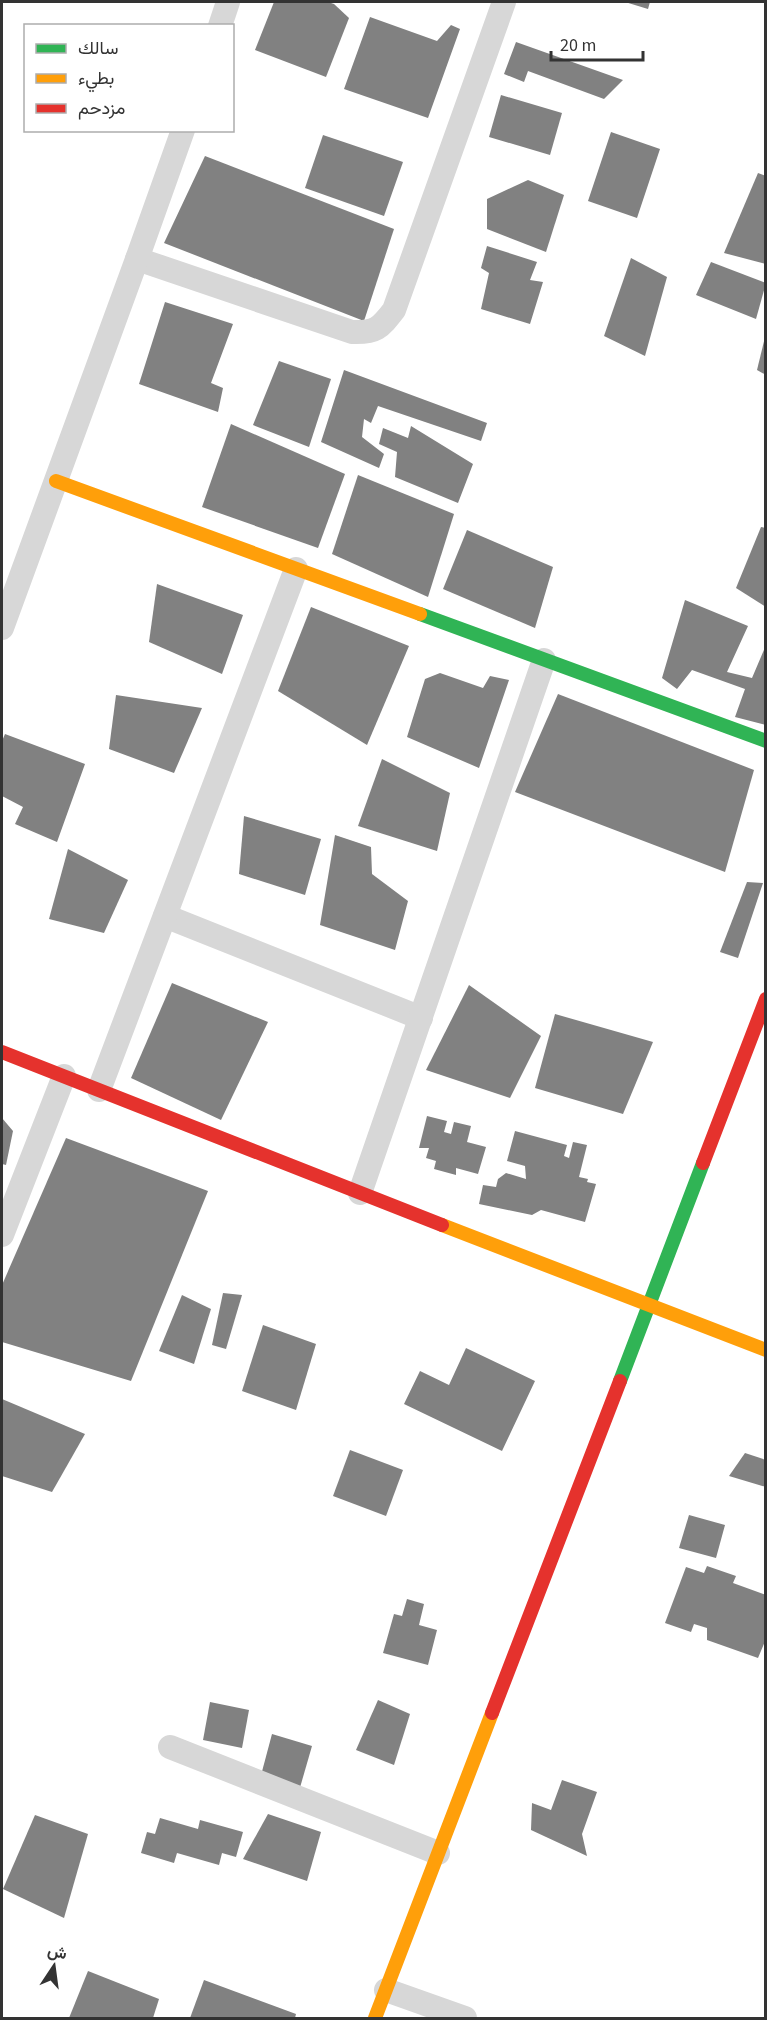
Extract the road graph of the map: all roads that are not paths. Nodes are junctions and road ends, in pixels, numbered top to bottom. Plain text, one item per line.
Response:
1 (228, 2) edge
2 (504, 2) edge
3 (221, 24) edge
4 (182, 132) edge
5 (138, 259) junction
6 (56, 481) junction
7 (296, 569) junction
8 (2, 628) edge
9 (544, 660) junction
10 (765, 741) edge
11 (165, 916) junction
12 (765, 999) edge
13 (421, 1018) junction
14 (2, 1052) edge
15 (64, 1076) junction
16 (99, 1090) junction
17 (360, 1193) junction
18 (2, 1235) edge
19 (648, 1306) junction
20 (765, 1350) edge
21 (170, 1747) dead end
22 (438, 1853) junction
23 (386, 1990) junction
24 (375, 2019) edge
25 (465, 2019) edge

1 - 3 street
2 - 5 street
4 - 5 street
5 - 6 street
6 - 7 street
6 - 8 street
7 - 9 street
7 - 11 street
9 - 10 street
9 - 13 street
11 - 13 street
11 - 16 street
12 - 19 street
13 - 17 street
14 - 15 street
15 - 16 street
15 - 18 street
16 - 17 street
17 - 19 street
19 - 20 street
19 - 22 street
21 - 22 street
22 - 23 street
23 - 24 street
23 - 25 street

